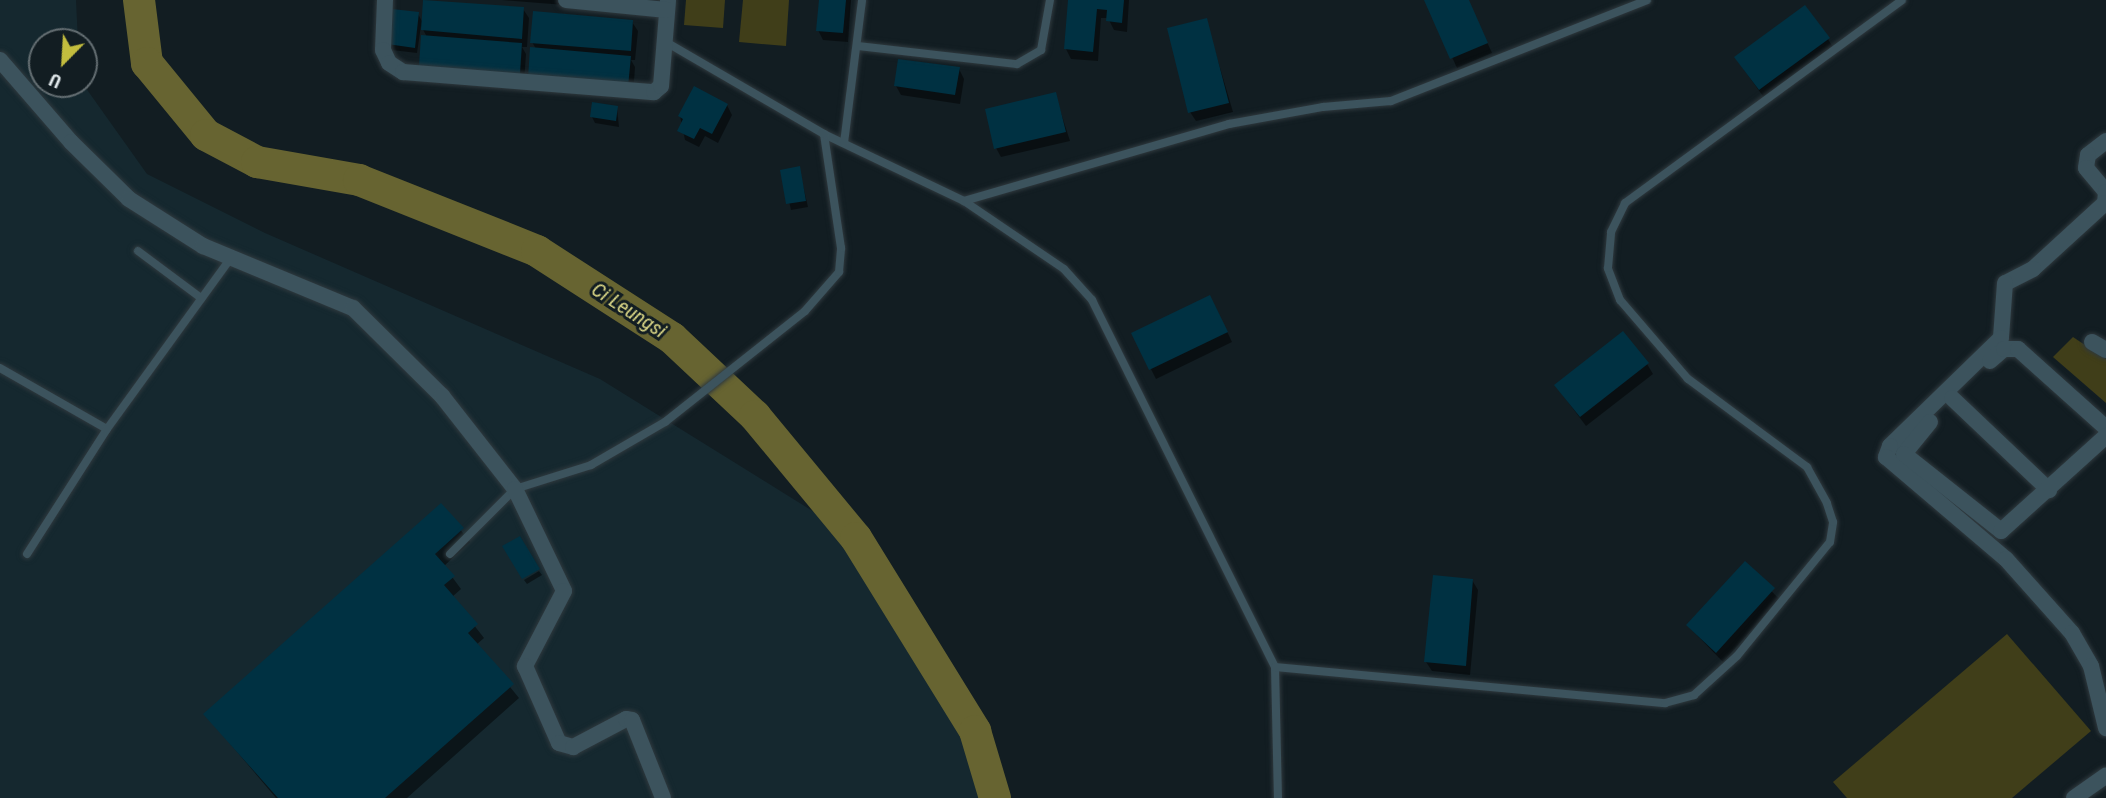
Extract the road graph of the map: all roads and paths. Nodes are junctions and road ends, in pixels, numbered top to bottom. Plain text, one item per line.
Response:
1 (385, 0) edge
2 (566, 0) edge
3 (862, 0) edge
4 (1049, 0) edge
5 (1647, 0) edge
6 (1902, 0) edge
7 (667, 5) edge
8 (664, 41) junction
9 (858, 46) junction
10 (0, 60) edge
11 (824, 134) junction
12 (2106, 141) edge
13 (844, 143) junction
14 (964, 201) junction
15 (138, 251) dead end
16 (231, 258) junction
17 (201, 298) junction
18 (0, 369) edge
19 (1952, 398) junction
20 (2106, 428) edge
21 (107, 429) junction
22 (2106, 436) edge
23 (515, 489) junction
24 (2049, 489) junction
25 (27, 554) dead end
26 (450, 554) dead end
27 (1275, 667) junction
28 (2106, 728) edge
29 (2106, 776) edge
30 (663, 798) edge
31 (1278, 798) edge
32 (2074, 798) edge

1 - 8 street
2 - 7 street
3 - 9 lane
4 - 9 lane
5 - 14 lane
6 - 27 lane
7 - 8 street
8 - 11 lane
9 - 13 lane
10 - 16 street
11 - 13 lane
11 - 23 lane
12 - 28 street
13 - 14 lane
14 - 27 lane
15 - 17 lane
16 - 17 lane
16 - 23 street
17 - 21 lane
18 - 21 lane
19 - 20 street
19 - 24 street
19 - 24 street
21 - 25 lane
22 - 24 street
23 - 26 lane
23 - 30 street
27 - 31 lane
29 - 32 street

